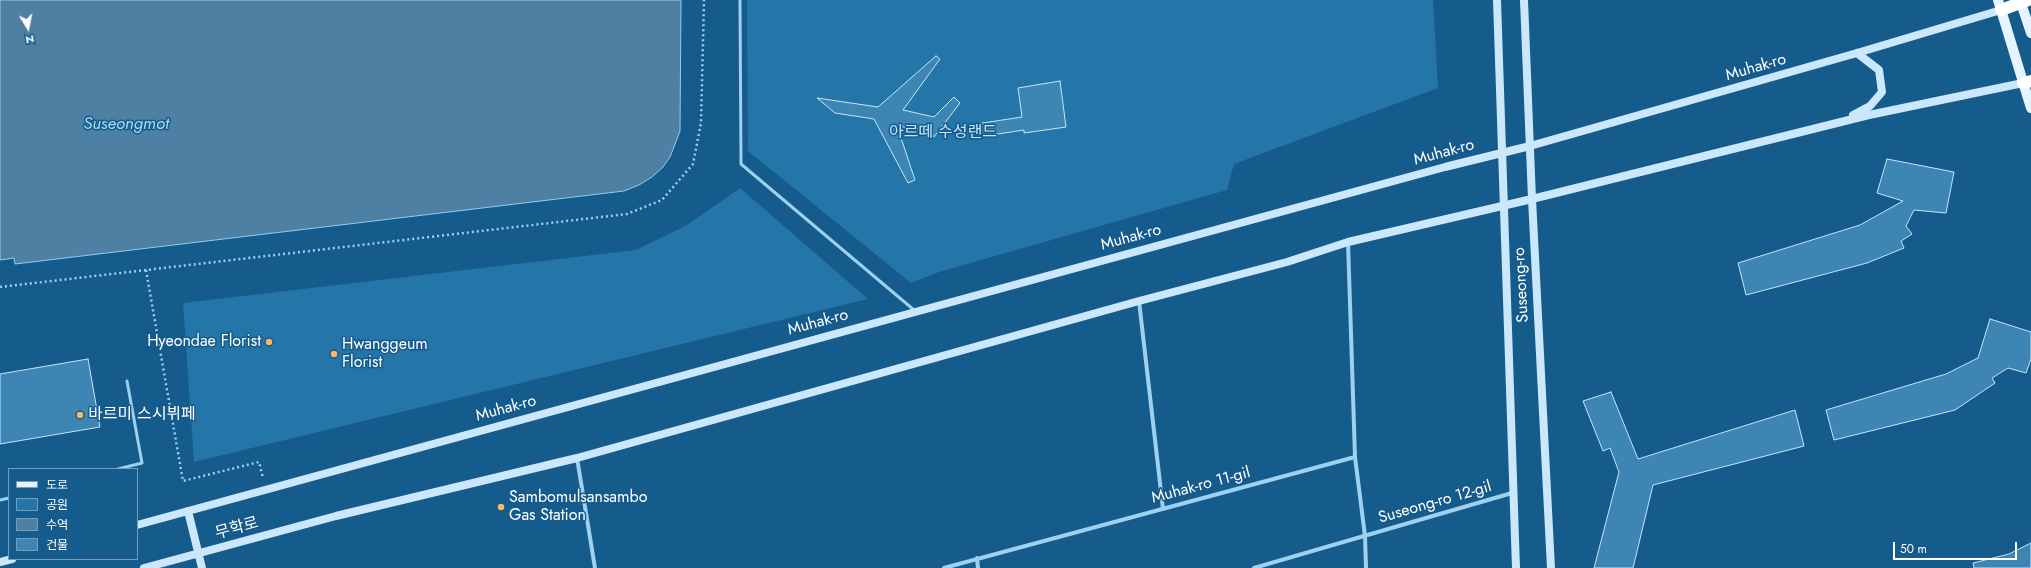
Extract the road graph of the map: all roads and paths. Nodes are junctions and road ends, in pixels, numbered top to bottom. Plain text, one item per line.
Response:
1 (704, 0) edge
2 (740, 0) edge
3 (1497, 0) edge
4 (1524, 0) edge
5 (2023, 1) edge
6 (2000, 5) edge
7 (2031, 33) edge
8 (1857, 54) junction
9 (2027, 82) edge
10 (2031, 108) edge
11 (1838, 122) junction
12 (1530, 146) junction
13 (1502, 153) junction
14 (1532, 199) junction
15 (1504, 206) junction
16 (1348, 242) junction
17 (146, 270) junction
18 (0, 287) edge
19 (1138, 301) junction
20 (915, 312) junction
21 (127, 381) dead end
22 (1355, 457) junction
23 (577, 458) junction
24 (122, 468) edge
25 (266, 488) junction
26 (1512, 493) junction
27 (1163, 508) junction
28 (188, 511) junction
29 (138, 525) edge
30 (1365, 536) junction
31 (198, 554) junction
32 (977, 558) junction
33 (144, 568) edge
34 (202, 568) edge
35 (595, 568) edge
36 (944, 568) edge
37 (978, 568) edge
38 (1254, 568) edge
39 (1366, 568) edge
40 (1516, 568) edge
41 (1551, 568) edge

1 - 17 path
2 - 20 lane
3 - 13 main road, Suseong-ro
4 - 12 main road, Suseong-ro
5 - 6 highway
5 - 7 main road
6 - 8 main road, Muhak-ro
6 - 9 main road
8 - 11 main road
8 - 12 main road, Muhak-ro
9 - 10 main road
9 - 11 main road
11 - 14 main road
12 - 13 main road, Muhak-ro
12 - 14 main road, Suseong-ro
13 - 15 main road, Suseong-ro
13 - 20 main road, Muhak-ro
14 - 15 main road
14 - 41 main road, Suseong-ro
15 - 16 main road
15 - 26 main road, Suseong-ro
16 - 19 main road
16 - 22 street
17 - 18 path
17 - 25 path
19 - 23 main road
19 - 27 street
20 - 25 main road, Muhak-ro
21 - 24 lane
22 - 27 street, Muhak-ro 11-gil
22 - 30 street
23 - 31 main road
23 - 35 street
25 - 28 main road, 무학로
26 - 30 street, Suseong-ro 12-gil
26 - 40 main road, Suseong-ro
27 - 32 street, Muhak-ro 11-gil
28 - 29 main road, 무학로
28 - 31 main road
30 - 38 street, Suseong-ro 12-gil
30 - 39 street, Suseong-ro 12-gil
31 - 33 main road, 무학로
31 - 34 main road
32 - 36 street, Muhak-ro 11-gil
32 - 37 street

